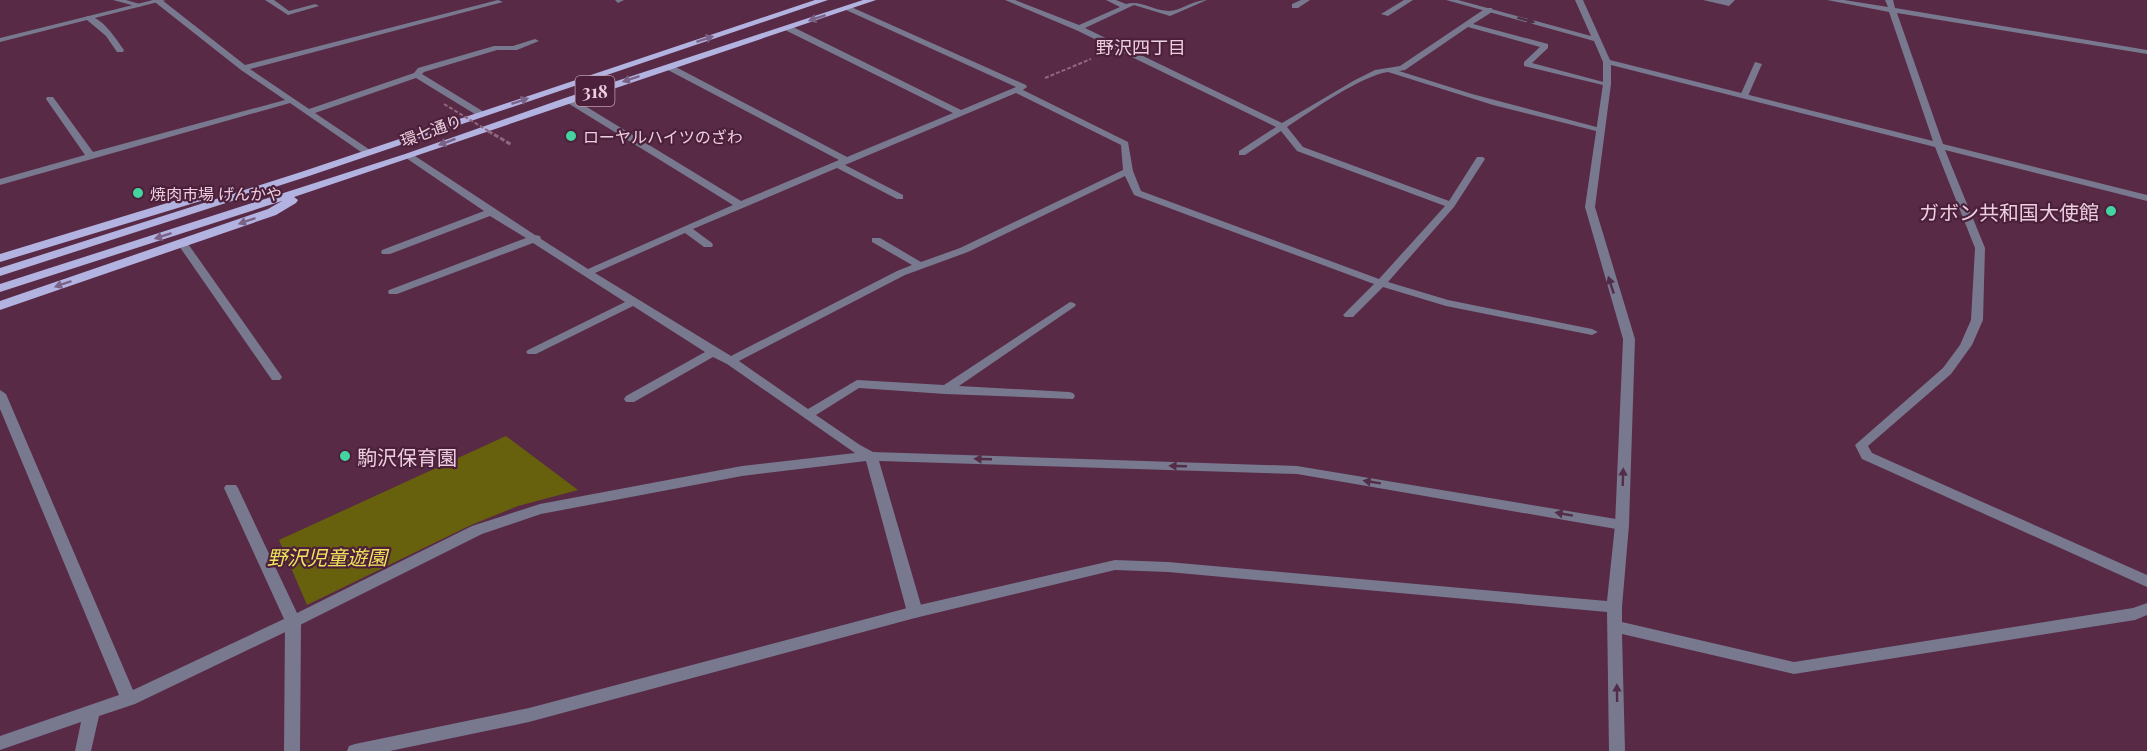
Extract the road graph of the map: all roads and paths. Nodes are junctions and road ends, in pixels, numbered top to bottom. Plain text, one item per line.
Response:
1 (117, 0) edge
2 (160, 0) edge
3 (269, 0) edge
4 (872, 0) edge
5 (1011, 0) edge
6 (1110, 0) edge
7 (1203, 0) edge
8 (1306, 0) edge
9 (1408, 0) edge
10 (1449, 0) edge
11 (1579, 0) edge
12 (1707, 0) edge
13 (1731, 0) edge
14 (1831, 0) edge
15 (819, 1) edge
16 (499, 2) dead end
17 (139, 5) junction
18 (1891, 5) edge
19 (315, 6) dead end
20 (1125, 6) junction
21 (1295, 6) dead end
22 (849, 8) junction
23 (1489, 10) junction
24 (1385, 14) dead end
25 (90, 18) junction
26 (1467, 25) junction
27 (788, 28) junction
28 (1079, 28) junction
29 (1594, 39) junction
30 (0, 40) edge
31 (535, 41) dead end
32 (1119, 48) junction
33 (120, 50) dead end
34 (2147, 52) edge
35 (1607, 62) junction
36 (1758, 64) dead end
37 (669, 67) junction
38 (244, 68) junction
39 (1391, 71) junction
40 (417, 75) junction
41 (1607, 84) junction
42 (1019, 88) junction
43 (1744, 96) junction
44 (50, 99) dead end
45 (570, 99) junction
46 (290, 101) junction
47 (444, 104) dead end
48 (308, 112) junction
49 (958, 112) junction
50 (481, 114) junction
51 (1283, 127) junction
52 (1602, 130) junction
53 (512, 145) dead end
54 (1939, 146) junction
55 (367, 152) junction
56 (1242, 153) dead end
57 (91, 156) junction
58 (409, 156) junction
59 (1480, 159) dead end
60 (841, 162) junction
61 (1128, 171) junction
62 (305, 174) junction
63 (0, 182) edge
64 (318, 185) junction
65 (900, 197) dead end
66 (2147, 198) edge
67 (1451, 204) junction
68 (740, 205) junction
69 (492, 212) junction
70 (685, 228) junction
71 (536, 238) junction
72 (876, 240) dead end
73 (182, 243) junction
74 (708, 245) dead end
75 (386, 252) dead end
76 (0, 258) edge
77 (920, 266) junction
78 (0, 272) edge
79 (589, 272) junction
80 (1381, 284) junction
81 (0, 288) edge
82 (393, 292) dead end
83 (633, 302) junction
84 (1070, 305) dead end
85 (0, 306) edge
86 (1349, 315) dead end
87 (1592, 332) dead end
88 (532, 352) dead end
89 (713, 352) junction
90 (731, 361) junction
91 (276, 377) dead end
92 (945, 390) junction
93 (0, 394) edge
94 (1069, 396) dead end
95 (630, 399) dead end
96 (4, 411) edge
97 (809, 414) junction
98 (871, 456) junction
99 (231, 488) dead end
100 (1622, 525) junction
101 (2147, 581) edge
102 (1614, 607) junction
103 (2147, 609) edge
104 (915, 612) junction
105 (293, 622) junction
106 (1616, 627) junction
107 (129, 699) junction
108 (91, 713) junction
109 (0, 743) edge
110 (83, 751) edge
111 (292, 751) edge
112 (356, 751) edge
113 (1617, 751) edge

1 - 17 street
2 - 17 street
2 - 38 street
3 - 19 street
4 - 22 main road, 環七通り / 318
5 - 28 street
6 - 20 street
7 - 20 street
8 - 21 street
9 - 24 street
10 - 23 street
11 - 29 street
12 - 13 street
14 - 18 street
50 -> 15 main road, 環七通り / 318
16 - 38 street
17 - 25 street
18 - 34 street
18 - 54 street
20 - 28 street
22 -> 27 main road, 環七通り / 318
22 - 42 street
23 - 26 street
23 -> 29 street
25 - 30 street
25 - 33 street
26 - 39 street
26 - 41 street
27 - 37 main road, 環七通り / 318
27 - 49 street
28 - 32 street
29 - 35 street
31 - 40 street
32 - 42 path
32 - 51 street
35 - 41 street
35 - 43 street
36 - 43 street
37 -> 45 main road, 環七通り / 318
37 - 60 street
38 - 46 street
39 - 51 street
39 - 52 street
40 - 48 street
40 - 50 street
41 - 52 street
42 - 49 street
42 - 61 street
43 - 54 street
44 - 57 street
45 -> 58 main road, 環七通り / 318
45 - 68 street
46 - 48 street
46 - 57 street
47 - 53 path, bridge
48 - 55 street
49 - 60 street
50 - 55 main road, 環七通り / 318
51 - 56 street
51 - 67 street
100 -> 52 street
54 - 66 street
54 - 101 street
55 - 62 main road, 環七通り / 318
57 - 63 street
58 - 64 main road, 環七通り / 318
58 - 69 street
59 - 67 street
60 - 65 street
60 - 68 street
61 - 77 street
61 - 80 street
62 - 76 main road
62 - 78 main road, 環七通り / 318
64 -> 73 main road
64 -> 81 main road, 環七通り / 318
67 - 80 street
68 - 70 street
69 - 71 street
69 - 75 street
70 - 74 street
70 - 79 street
71 - 79 street
71 - 82 street
72 - 77 street
73 -> 85 main road
73 - 91 street
77 - 90 street
79 - 83 street
80 - 86 street
80 - 87 street
83 - 88 street
83 - 89 street
84 - 92 street
89 - 90 street
89 - 95 street
90 - 97 street
92 - 94 street
92 - 97 street
93 - 96 street
96 - 107 street
97 - 98 street
100 -> 98 street
98 - 104 street
98 - 105 street
99 - 105 street
100 - 102 street
102 - 104 street
102 - 106 street
103 - 106 street
104 - 112 street
105 - 107 street
105 - 111 street
113 -> 106 street
107 - 108 street
108 - 109 street
108 - 110 street

